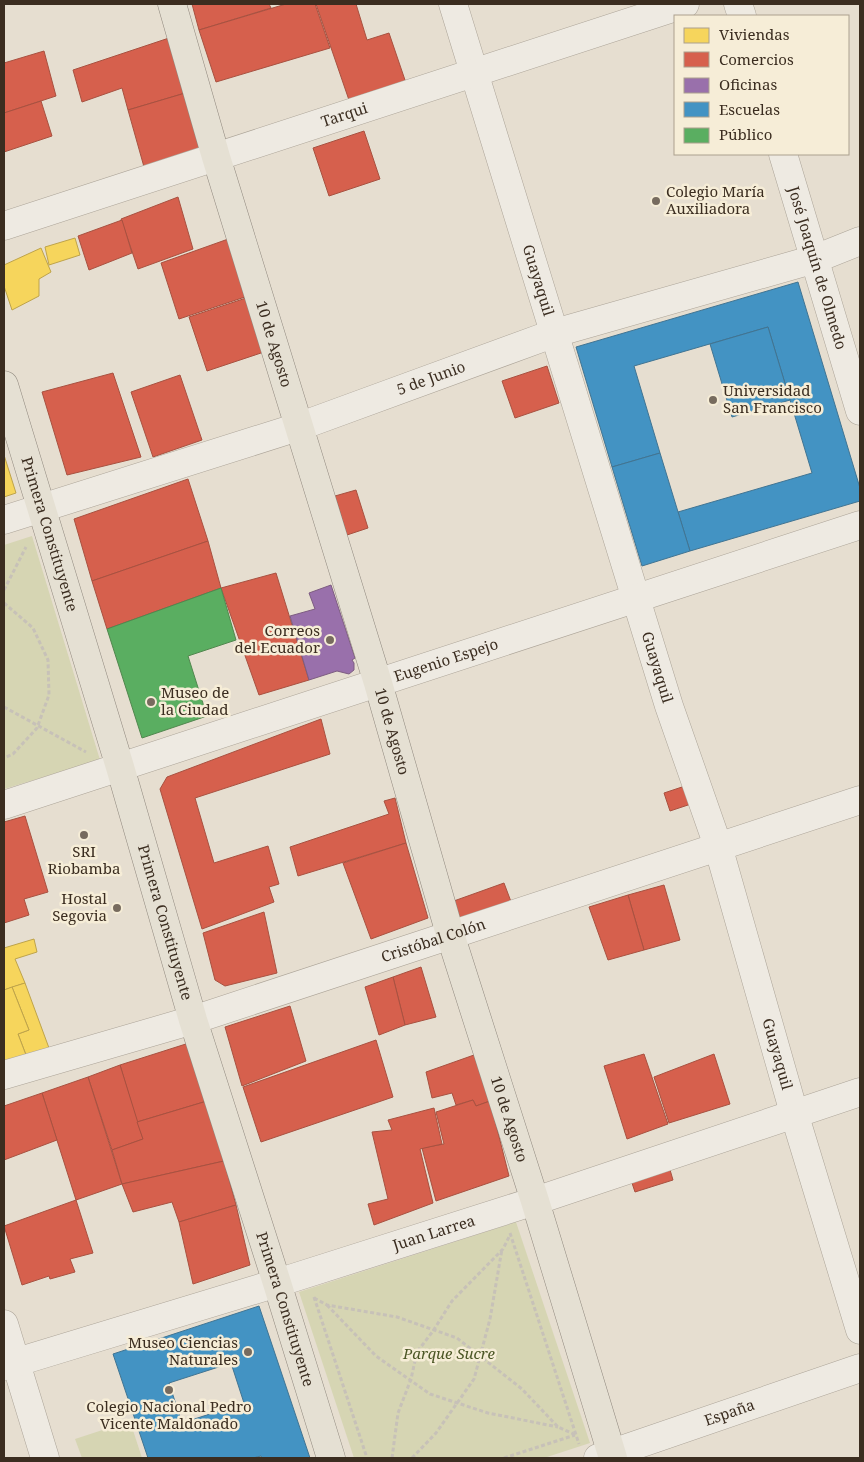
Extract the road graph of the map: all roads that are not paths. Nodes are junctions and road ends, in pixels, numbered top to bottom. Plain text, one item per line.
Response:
1 (172, 4) edge
2 (453, 4) edge
3 (685, 4) edge
4 (474, 72) junction
5 (783, 155) edge
6 (216, 158) junction
7 (4, 226) edge
8 (860, 241) edge
9 (814, 260) junction
10 (555, 333) junction
11 (4, 385) edge
12 (860, 411) edge
13 (298, 427) junction
14 (41, 508) junction
15 (4, 520) edge
16 (860, 525) edge
17 (636, 598) junction
18 (378, 683) junction
19 (120, 767) junction
20 (860, 800) edge
21 (4, 805) edge
22 (718, 846) junction
23 (450, 934) junction
24 (193, 1020) junction
25 (4, 1075) edge
26 (860, 1092) edge
27 (794, 1113) junction
28 (535, 1201) junction
29 (277, 1283) junction
30 (4, 1324) edge
31 (860, 1330) edge
32 (10, 1364) edge
33 (860, 1368) edge
34 (601, 1455) edge
35 (45, 1458) edge
36 (331, 1458) edge

1 - 6 main road, 10 de Agosto
2 - 4 street, Guayaquil
3 - 4 street, Tarqui
4 - 6 street, Tarqui
4 - 10 street, Guayaquil
5 - 9 street, José Joaquín de Olmedo
6 - 7 street, Tarqui
6 - 13 main road, 10 de Agosto
8 - 9 street, 5 de Junio
9 - 10 street, 5 de Junio
9 - 12 street, José Joaquín de Olmedo
10 - 13 street, 5 de Junio
10 - 17 street, Guayaquil
11 - 14 main road, Primera Constituyente
13 - 14 street, 5 de Junio
13 - 18 main road, 10 de Agosto
14 - 15 street, 5 de Junio
14 - 19 main road, Primera Constituyente
16 - 17 street, Eugenio Espejo
17 - 18 street, Eugenio Espejo
17 - 22 street, Guayaquil
18 - 19 street, Eugenio Espejo
18 - 23 main road, 10 de Agosto
19 - 21 street, Eugenio Espejo
19 - 24 main road, Primera Constituyente
20 - 22 street, Cristóbal Colón
22 - 23 street, Cristóbal Colón
22 - 27 street, Guayaquil
23 - 24 street, Cristóbal Colón
23 - 28 main road, 10 de Agosto
24 - 25 street, Cristóbal Colón
24 - 29 main road, Primera Constituyente
26 - 27 street, Juan Larrea
27 - 28 street, Juan Larrea
27 - 31 street, Guayaquil
28 - 29 street, Juan Larrea
28 - 34 main road, 10 de Agosto
29 - 32 street, Juan Larrea
29 - 36 main road, Primera Constituyente
30 - 32 street
32 - 35 street
33 - 34 street, España

